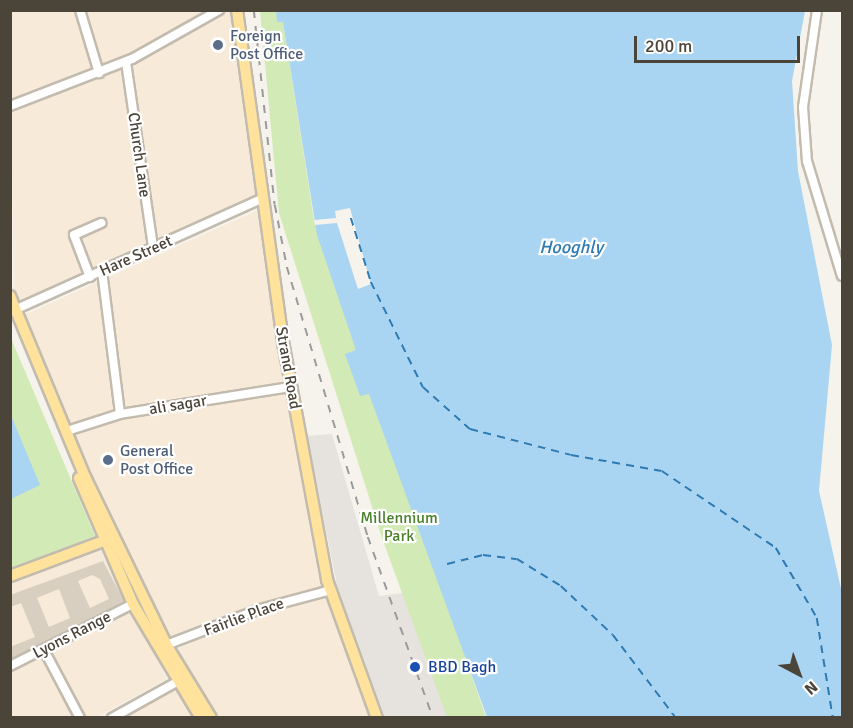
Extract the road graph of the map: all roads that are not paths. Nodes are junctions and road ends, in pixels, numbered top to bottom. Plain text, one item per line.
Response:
1 (80, 10) edge
2 (219, 10) edge
3 (237, 10) edge
4 (817, 10) edge
5 (126, 62) junction
6 (99, 73) junction
7 (10, 106) edge
8 (262, 200) junction
9 (101, 223) dead end
10 (153, 248) junction
11 (841, 266) edge
12 (102, 271) junction
13 (843, 276) edge
14 (90, 277) junction
15 (10, 296) edge
16 (12, 313) edge
17 (291, 387) junction
18 (120, 414) junction
19 (64, 432) junction
20 (117, 536) junction
21 (104, 541) junction
22 (10, 576) edge
23 (331, 590) junction
24 (134, 604) junction
25 (162, 647) junction
26 (44, 650) junction
27 (10, 666) edge
28 (184, 678) junction
29 (80, 717) edge
30 (112, 717) edge
31 (201, 717) edge
32 (212, 717) edge
33 (377, 717) edge

1 - 6 street
2 - 5 street
3 - 8 main road, Strand Road
4 - 11 street
5 - 6 street
5 - 10 street, Church Lane
6 - 7 street
8 - 10 street, Hare Street
8 - 17 main road, Strand Road
9 - 14 street
10 - 12 street, Hare Street
11 - 13 street
12 - 14 street, Hare Street
12 - 18 street
14 - 16 street, Hare Street
15 - 16 main road
16 - 19 main road
17 - 18 street, ali sagar
17 - 23 main road, Strand Road
18 - 19 street, ali sagar
19 - 20 main road
19 - 21 main road
20 - 21 main road
20 - 25 main road
21 - 22 main road
21 - 24 main road
23 - 25 street, Fairlie Place
23 - 33 main road, Strand Road
24 - 25 main road
24 - 26 street, Lyons Range
25 - 28 main road
26 - 27 street, Lyons Range
26 - 29 street
28 - 30 street
28 - 31 main road
28 - 32 main road

